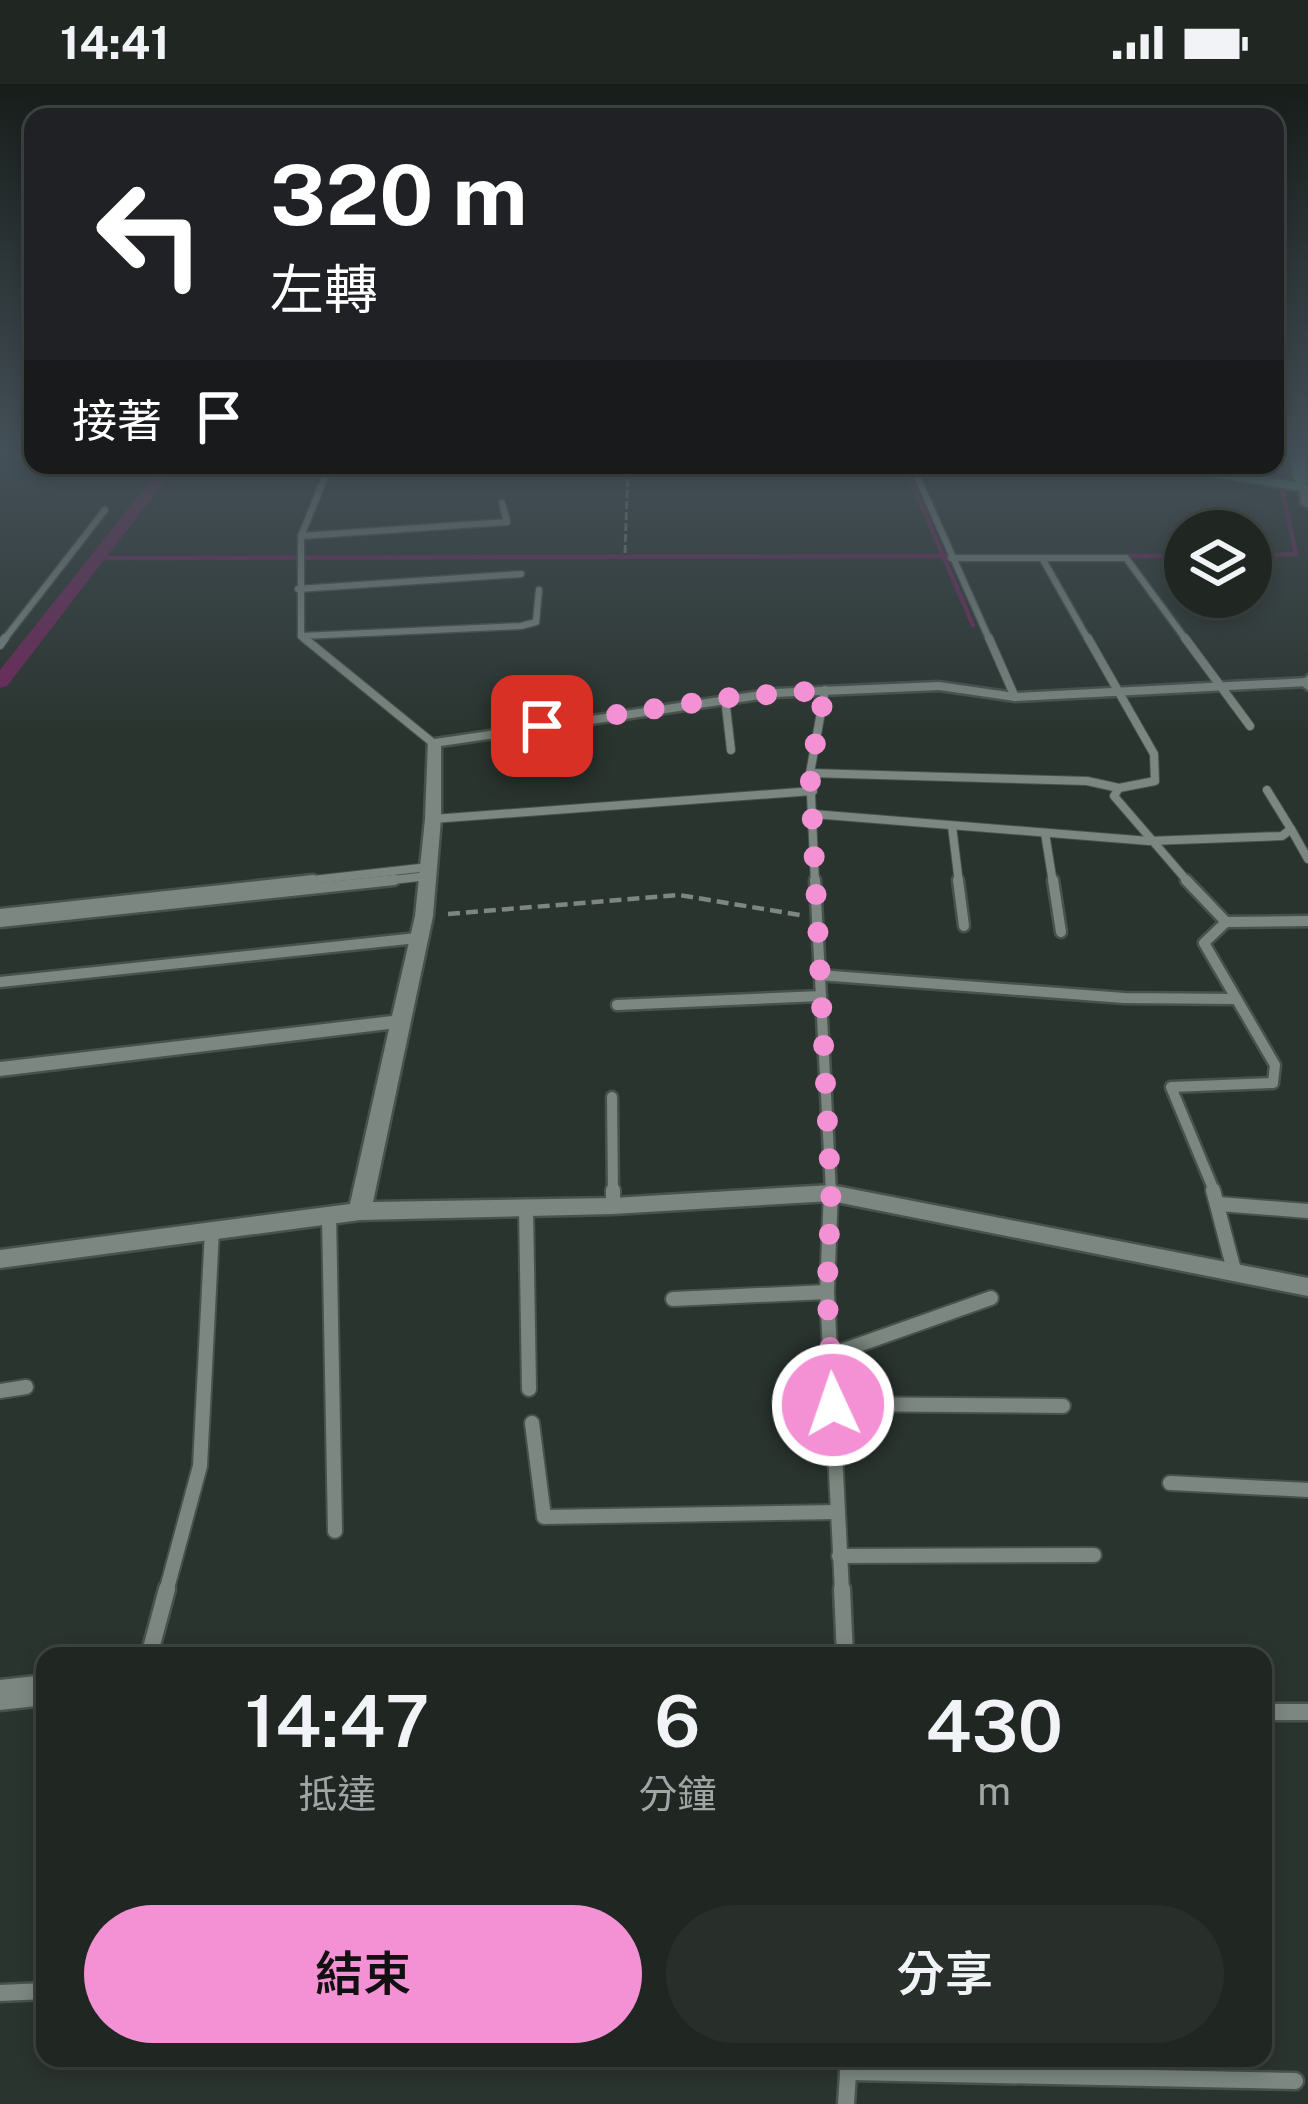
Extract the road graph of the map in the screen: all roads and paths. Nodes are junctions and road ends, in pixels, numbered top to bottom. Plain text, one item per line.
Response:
1 (77, 546) edge
2 (300, 546) edge
3 (625, 546) edge
4 (946, 546) edge
5 (625, 553) dead end
6 (1042, 558) junction
7 (951, 559) junction
8 (521, 574) dead end
9 (298, 589) junction
10 (539, 590) dead end
11 (301, 636) junction
12 (0, 645) edge
13 (1308, 683) edge
14 (1222, 686) junction
15 (825, 690) junction
16 (1117, 691) junction
17 (1015, 697) junction
18 (725, 698) junction
19 (1250, 726) dead end
20 (433, 743) junction
21 (731, 750) dead end
22 (810, 773) junction
23 (1118, 788) junction
24 (1267, 790) dead end
25 (813, 791) junction
26 (813, 814) junction
27 (434, 819) junction
28 (952, 826) junction
29 (1291, 829) junction
30 (1045, 833) junction
31 (1149, 841) junction
32 (1308, 859) edge
33 (429, 872) junction
34 (424, 916) junction
35 (0, 918) edge
36 (817, 918) junction
37 (1308, 921) edge
38 (1226, 922) junction
39 (964, 926) dead end
40 (1061, 932) dead end
41 (417, 938) junction
42 (818, 975) junction
43 (0, 982) edge
44 (821, 996) junction
45 (1236, 999) junction
46 (617, 1005) dead end
47 (398, 1022) junction
48 (0, 1070) edge
49 (612, 1097) dead end
50 (831, 1193) junction
51 (1219, 1204) junction
52 (613, 1206) junction
53 (526, 1207) junction
54 (360, 1211) junction
55 (1308, 1211) edge
56 (329, 1215) junction
57 (212, 1230) junction
58 (0, 1258) edge
59 (1235, 1274) junction
60 (1308, 1287) edge
61 (827, 1292) junction
62 (991, 1298) dead end
63 (673, 1299) dead end
64 (830, 1355) junction
65 (26, 1387) dead end
66 (529, 1389) dead end
67 (0, 1391) edge
68 (833, 1405) junction
69 (1063, 1406) dead end
70 (532, 1423) dead end
71 (1170, 1483) dead end
72 (1308, 1490) edge
73 (838, 1512) junction
74 (335, 1531) dead end
75 (1094, 1555) dead end
76 (839, 1556) junction
77 (151, 1647) edge
78 (844, 1647) edge
79 (36, 1691) edge
80 (0, 1695) edge
81 (1272, 1712) edge
82 (1308, 1712) edge
83 (36, 1991) edge
84 (0, 1993) edge
85 (849, 2067) edge
86 (905, 2067) edge
87 (1295, 2081) dead end
88 (846, 2104) edge

1 - 12 lane
2 - 9 lane
3 - 5 path
4 - 7 lane
6 - 7 lane
6 - 14 lane
6 - 16 lane
7 - 17 lane
8 - 9 lane
9 - 11 lane
10 - 11 lane
11 - 20 lane
13 - 14 street
14 - 16 street
14 - 19 lane
15 - 17 street
15 - 18 street
15 - 22 lane
16 - 17 street
16 - 23 lane
18 - 20 street
18 - 21 lane
20 - 27 street
22 - 23 lane
22 - 25 lane
23 - 31 lane
24 - 29 lane
25 - 26 lane
25 - 27 lane
26 - 28 lane
26 - 36 lane
27 - 33 street
28 - 30 lane
28 - 39 lane
29 - 31 lane
29 - 32 lane
30 - 31 lane
30 - 40 lane
31 - 38 lane
33 - 34 street
33 - 35 lane
34 - 36 path
34 - 41 street
36 - 42 lane
37 - 38 lane
38 - 45 lane
41 - 43 lane
41 - 47 street
42 - 44 lane
42 - 45 lane
44 - 46 lane
44 - 50 lane
45 - 51 lane
47 - 48 street
47 - 54 street
49 - 52 lane
50 - 52 street
50 - 59 street
50 - 61 lane
51 - 55 lane
51 - 59 lane
52 - 53 street
53 - 54 street
53 - 66 lane
54 - 56 street
56 - 57 street
56 - 74 lane
57 - 58 street
57 - 77 lane
59 - 60 street
61 - 63 lane
61 - 64 lane
62 - 64 lane
64 - 68 lane
65 - 67 lane
68 - 69 lane
68 - 73 lane
70 - 73 lane
71 - 72 lane
73 - 76 lane
75 - 76 lane
76 - 78 lane
79 - 80 street
81 - 82 lane
83 - 84 lane
85 - 88 lane
86 - 87 lane

